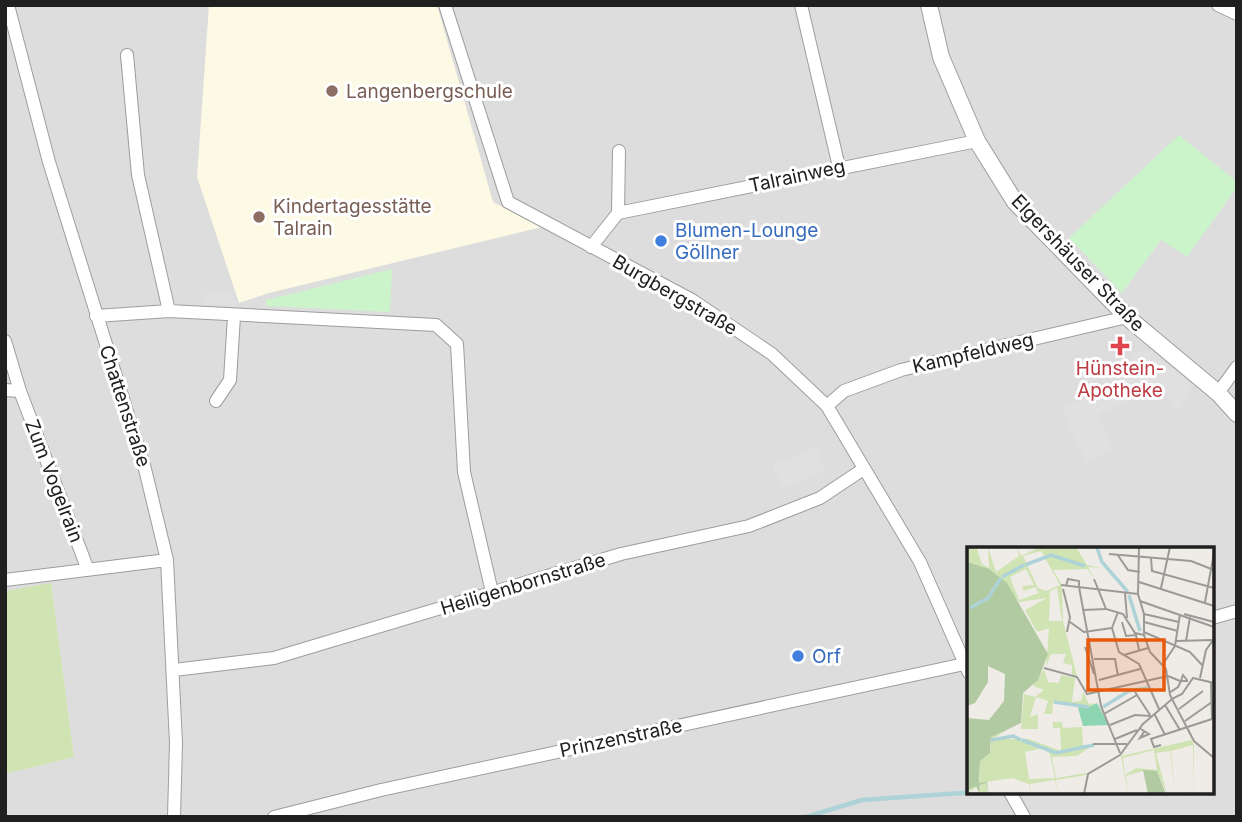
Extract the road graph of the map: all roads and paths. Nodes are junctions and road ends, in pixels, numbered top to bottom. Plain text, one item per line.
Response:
1 (8, 5) edge
2 (445, 5) edge
3 (801, 5) edge
4 (929, 5) edge
5 (1218, 5) edge
6 (1237, 13) edge
7 (127, 55) dead end
8 (976, 141) junction
9 (619, 151) dead end
10 (839, 167) junction
11 (618, 213) junction
12 (591, 247) junction
13 (169, 311) junction
14 (96, 316) junction
15 (234, 316) junction
16 (1127, 317) junction
17 (5, 341) edge
18 (1237, 367) edge
19 (5, 390) edge
20 (20, 391) junction
21 (1218, 393) junction
22 (216, 401) dead end
23 (827, 407) junction
24 (1237, 414) edge
25 (862, 470) junction
26 (167, 560) junction
27 (88, 570) junction
28 (5, 580) edge
29 (492, 592) junction
30 (1237, 611) edge
31 (1214, 617) edge
32 (967, 665) edge
33 (967, 667) edge
34 (174, 670) junction
35 (1011, 794) edge
36 (174, 817) edge
37 (274, 817) edge
38 (1024, 817) edge

1 - 14 street, Chattenstraße
2 - 12 street, Burgbergstraße
3 - 10 street
4 - 8 street, Elgershäuser Straße
5 - 6 street
7 - 13 street
8 - 10 street, Talrainweg
8 - 16 street, Elgershäuser Straße
9 - 11 street
10 - 11 street, Talrainweg
11 - 12 street
12 - 23 street, Burgbergstraße
13 - 14 street
13 - 15 street
14 - 26 street, Chattenstraße
15 - 22 street
15 - 29 street
16 - 21 street, Elgershäuser Straße
16 - 23 street, Kampfeldweg
17 - 20 street, Zum Vogelrain
18 - 21 street
19 - 20 street
20 - 27 street, Zum Vogelrain
21 - 24 street, Elgershäuser Straße
23 - 25 street, Burgbergstraße
25 - 29 street, Heiligenbornstraße
25 - 32 street, Burgbergstraße
26 - 27 street
26 - 34 street, Chattenstraße
27 - 28 street
29 - 34 street, Heiligenbornstraße
30 - 31 street
33 - 37 street, Prinzenstraße
34 - 36 street, Chattenstraße
35 - 38 street

